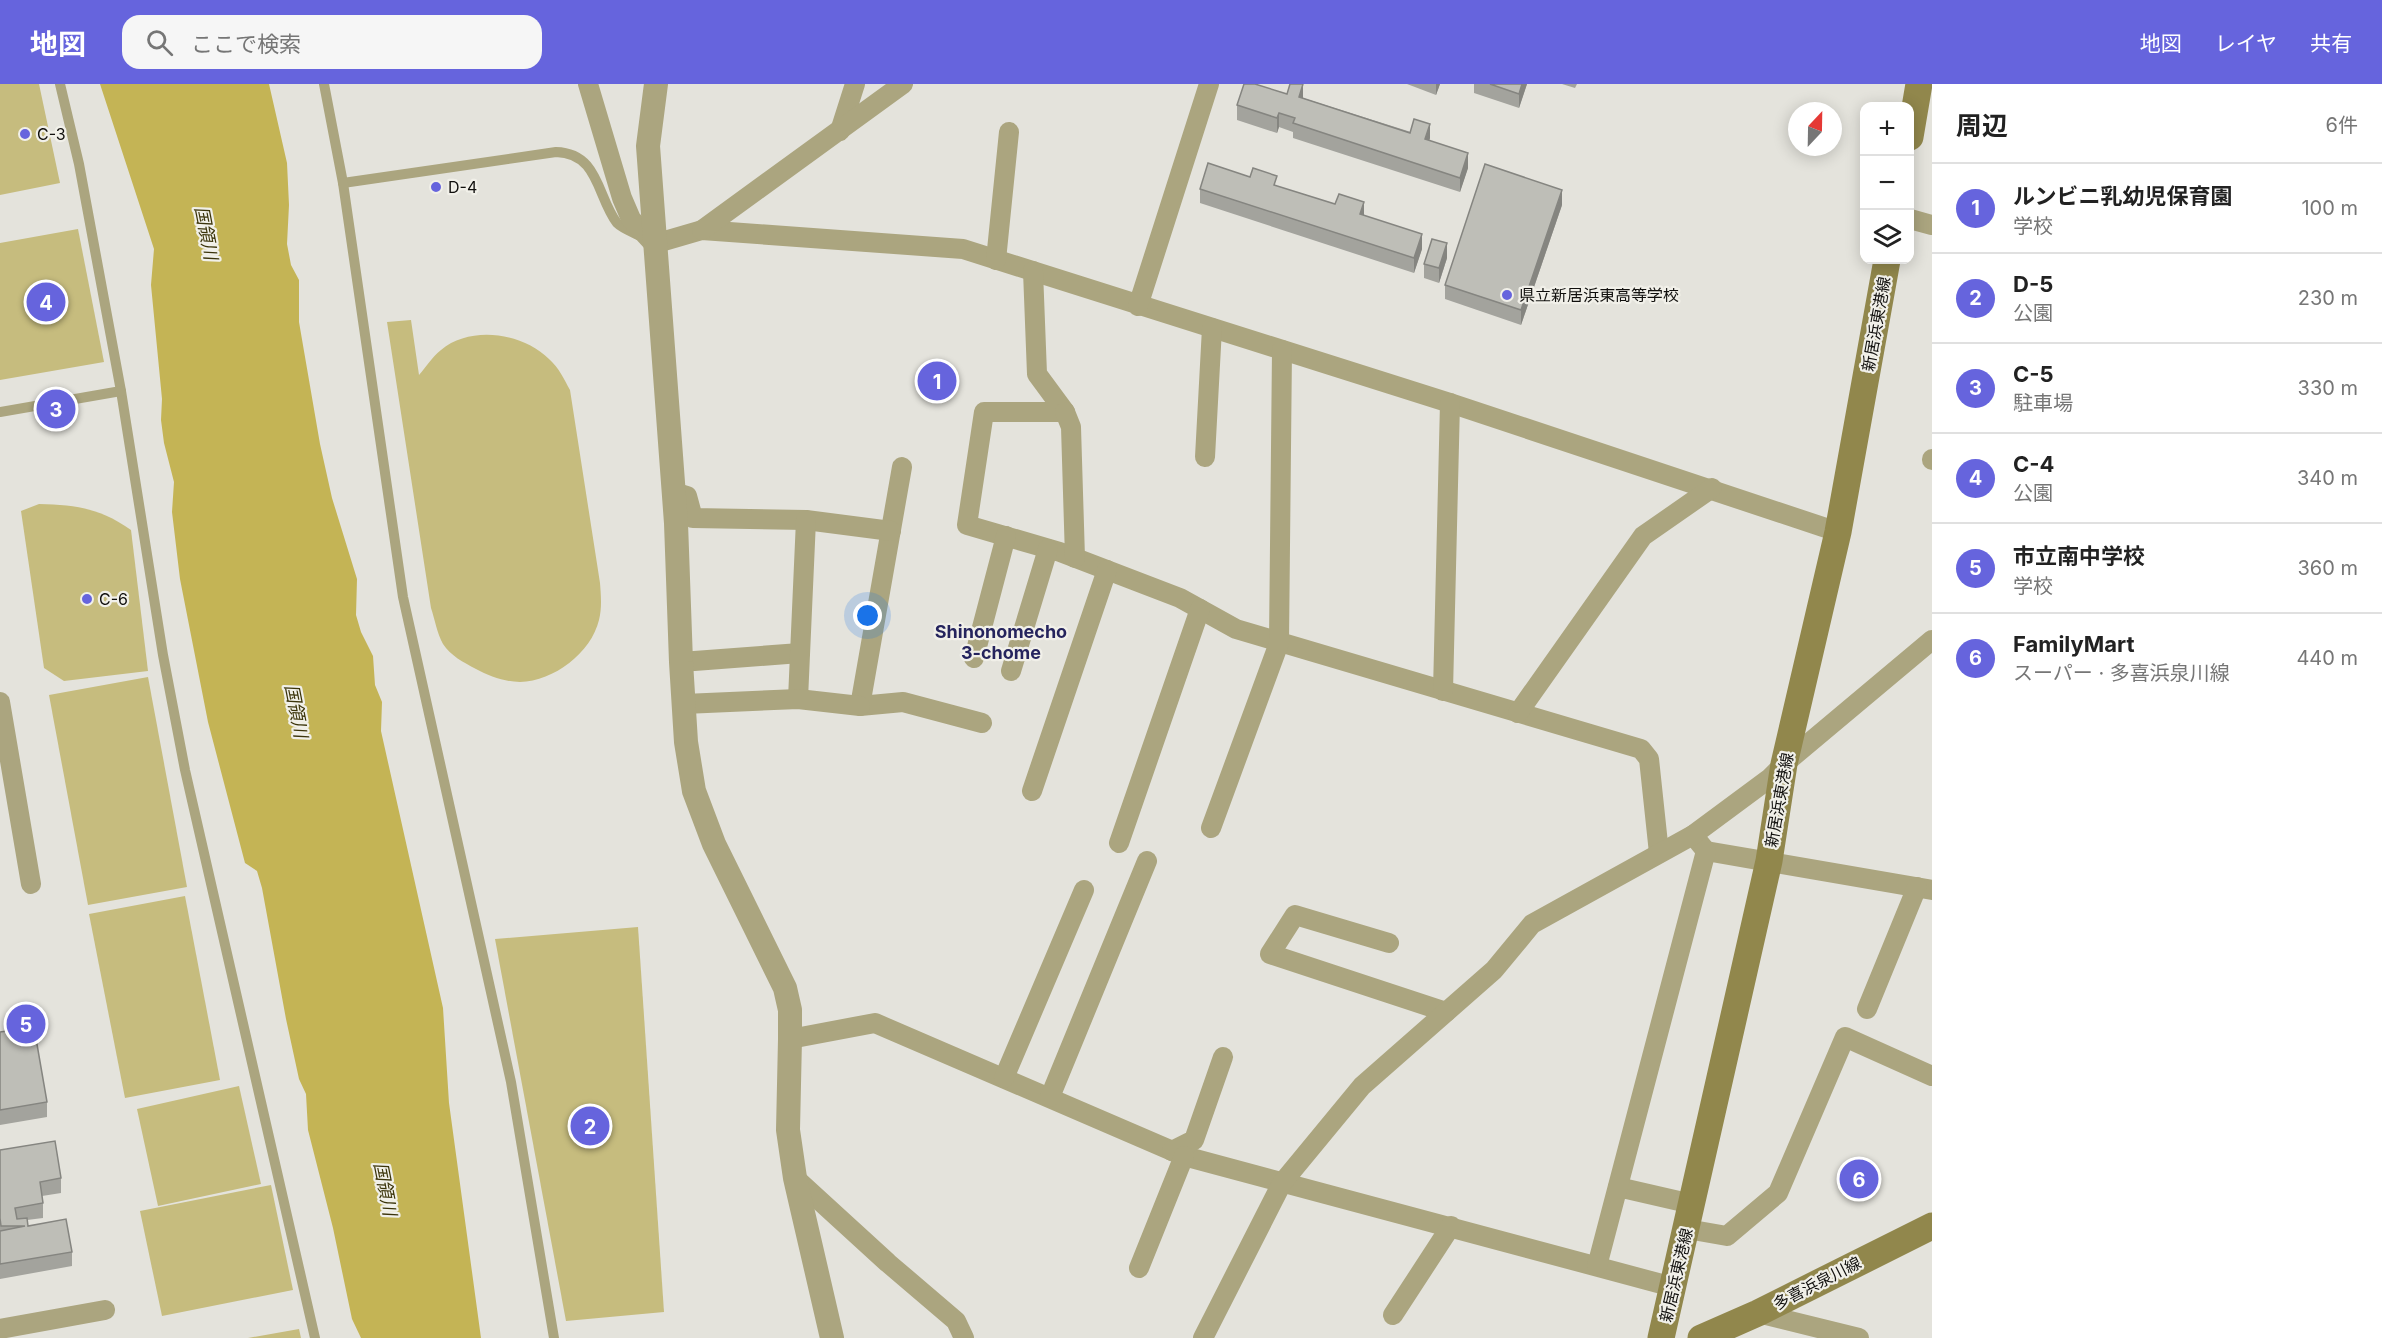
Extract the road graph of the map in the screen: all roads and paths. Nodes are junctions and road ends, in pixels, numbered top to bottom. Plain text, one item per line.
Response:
1 (60, 84) edge
2 (324, 84) edge
3 (588, 84) edge
4 (656, 84) edge
5 (855, 84) edge
6 (903, 84) edge
7 (1209, 84) edge
8 (1919, 84) edge
9 (1914, 113) edge
10 (840, 130) junction
11 (1009, 132) dead end
12 (344, 183) junction
13 (1914, 220) edge
14 (1932, 225) edge
15 (702, 230) junction
16 (654, 244) junction
17 (996, 260) junction
18 (1886, 264) edge
19 (1034, 271) junction
20 (1138, 306) junction
21 (1212, 328) junction
22 (1282, 350) junction
23 (121, 391) junction
24 (1450, 403) junction
25 (0, 412) edge
26 (1065, 412) junction
27 (1205, 457) dead end
28 (902, 467) dead end
29 (1712, 488) junction
30 (674, 492) junction
31 (806, 519) junction
32 (891, 531) junction
33 (1838, 531) junction
34 (1006, 536) junction
35 (1048, 549) junction
36 (1075, 558) junction
37 (1107, 570) junction
38 (1200, 609) junction
39 (1932, 640) edge
40 (1280, 643) junction
41 (800, 653) junction
42 (974, 658) dead end
43 (681, 662) junction
44 (1011, 671) dead end
45 (1443, 691) junction
46 (798, 699) junction
47 (0, 702) edge
48 (684, 704) junction
49 (861, 706) junction
50 (1518, 713) junction
51 (982, 723) dead end
52 (1784, 764) junction
53 (1032, 791) dead end
54 (1211, 828) dead end
55 (1693, 835) junction
56 (1119, 843) dead end
57 (1706, 851) junction
58 (1659, 854) junction
59 (1147, 861) dead end
60 (1769, 861) junction
61 (31, 884) dead end
62 (1924, 889) edge
63 (1084, 890) dead end
64 (1389, 943) dead end
65 (1867, 1009) dead end
66 (1446, 1012) junction
67 (790, 1039) junction
68 (1223, 1058) dead end
69 (1932, 1076) edge
70 (1004, 1078) junction
71 (1050, 1097) junction
72 (1178, 1154) junction
73 (795, 1178) junction
74 (1282, 1182) junction
75 (1618, 1187) junction
76 (1690, 1216) junction
77 (1451, 1226) junction
78 (1932, 1226) edge
79 (1598, 1266) junction
80 (1139, 1268) dead end
81 (1673, 1287) junction
82 (105, 1310) dead end
83 (1758, 1312) junction
84 (1393, 1315) dead end
85 (0, 1329) edge
86 (315, 1338) edge
87 (555, 1338) edge
88 (832, 1338) edge
89 (964, 1338) edge
90 (1203, 1338) edge
91 (1661, 1338) edge
92 (1701, 1338) edge
93 (1859, 1338) edge

1 - 23 lane
2 - 12 lane
3 - 16 street
4 - 16 street
5 - 10 street
6 - 10 street
7 - 20 street
8 - 9 main road
10 - 15 street
11 - 17 street
12 - 16 lane
12 - 87 lane
13 - 14 street
15 - 16 street
15 - 17 street
16 - 30 street
17 - 19 street
18 - 33 main road, 新居浜東港線
19 - 20 street
19 - 26 street
20 - 21 street
21 - 22 street
21 - 27 street
22 - 24 street
22 - 40 street
23 - 25 lane
23 - 86 lane
24 - 29 street
24 - 45 street
26 - 34 street
26 - 36 street
28 - 32 street
29 - 33 street
29 - 50 street
30 - 31 street
30 - 43 street
31 - 32 street
31 - 41 street
32 - 49 street
33 - 52 main road, 新居浜東港線
34 - 35 street
34 - 42 street
35 - 36 street
35 - 44 street
36 - 37 street
37 - 38 street
37 - 53 street
38 - 40 street
38 - 56 street
39 - 52 street
40 - 45 street
40 - 54 street
41 - 43 street
41 - 46 street
43 - 48 street
45 - 50 street
46 - 48 street
46 - 49 street
47 - 61 street
48 - 67 street
49 - 51 street
50 - 58 street
52 - 55 street
52 - 60 main road, 新居浜東港線
55 - 57 street
55 - 58 street
57 - 60 street
57 - 75 street
58 - 66 street
59 - 71 street
60 - 62 street
60 - 76 main road, 新居浜東港線
62 - 65 street
63 - 70 street
64 - 66 street
66 - 74 street
67 - 70 street
67 - 73 street
68 - 72 street
69 - 76 street
70 - 71 street
71 - 72 street
72 - 74 street
72 - 80 street
73 - 88 street
73 - 89 street
74 - 77 street
74 - 90 street
75 - 76 street
75 - 79 street
76 - 81 main road, 新居浜東港線
77 - 79 street
77 - 84 street
78 - 83 main road, 多喜浜泉川線
79 - 81 street
81 - 91 main road, 新居浜東港線
82 - 85 street
83 - 92 main road, 多喜浜泉川線
83 - 93 street

